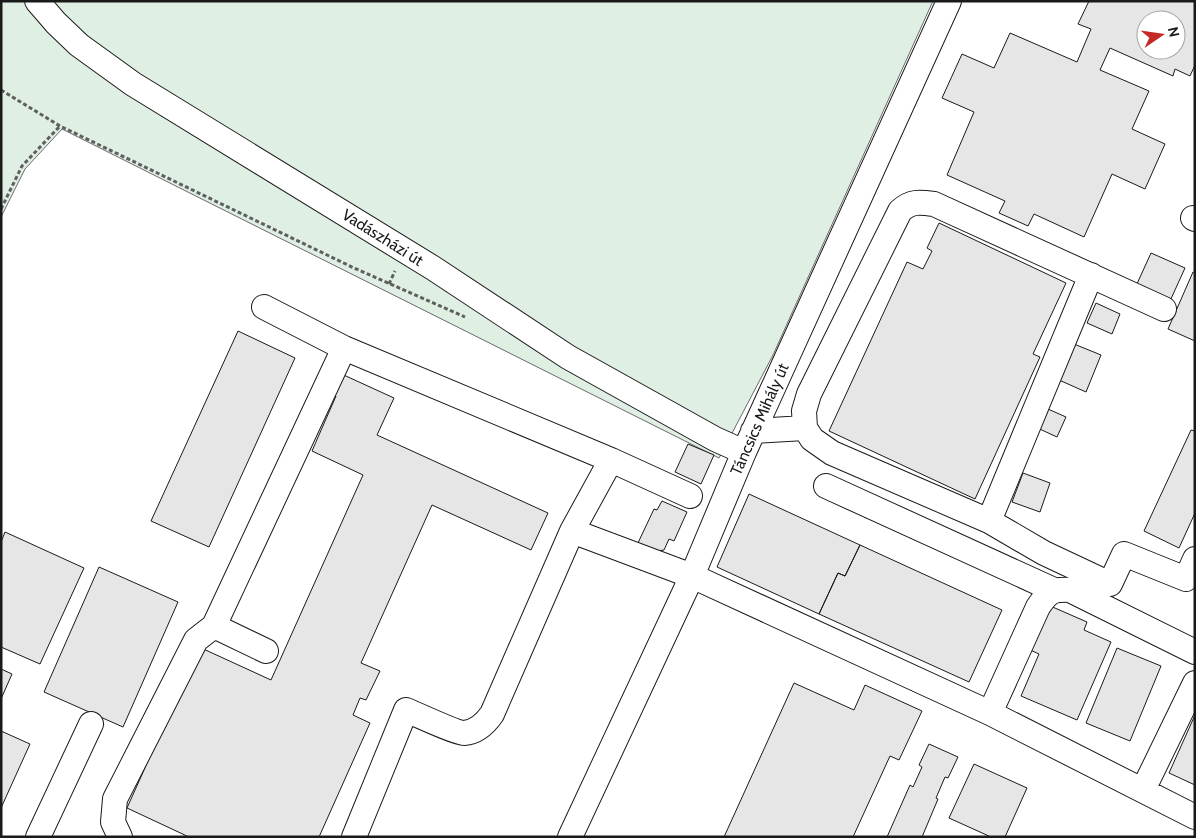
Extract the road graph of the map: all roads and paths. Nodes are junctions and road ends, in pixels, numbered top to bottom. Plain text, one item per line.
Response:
1 (37, 1) edge
2 (949, 1) edge
3 (1, 90) edge
4 (60, 126) junction
5 (1, 209) edge
6 (1090, 276) junction
7 (389, 284) dead end
8 (264, 307) dead end
9 (1164, 309) dead end
10 (344, 348) junction
11 (805, 428) junction
12 (749, 442) junction
13 (611, 460) junction
14 (826, 486) dead end
15 (690, 496) dead end
16 (989, 521) junction
17 (572, 531) junction
18 (1195, 559) edge
19 (692, 576) junction
20 (1054, 590) junction
21 (214, 626) junction
22 (266, 651) dead end
23 (1195, 652) edge
24 (1195, 683) edge
25 (990, 713) junction
26 (91, 724) dead end
27 (1143, 790) junction
28 (1195, 817) edge
29 (38, 837) edge
30 (120, 837) edge
31 (354, 837) edge
32 (570, 837) edge

1 - 12 street, Vadászházi út
2 - 12 street, Táncsics Mihály út
3 - 4 path
4 - 5 path
4 - 7 path
6 - 9 street
6 - 11 street
6 - 16 street
8 - 10 street
10 - 13 street
10 - 21 street
11 - 12 street
11 - 16 street
12 - 19 street, Táncsics Mihály út
13 - 15 street
13 - 17 street
14 - 20 street
16 - 18 street
17 - 19 street
17 - 31 street
19 - 25 street
19 - 32 street, Táncsics Mihály út
20 - 23 street
20 - 25 street
21 - 22 street
21 - 30 street
24 - 27 street
25 - 27 street
26 - 29 street
27 - 28 street

